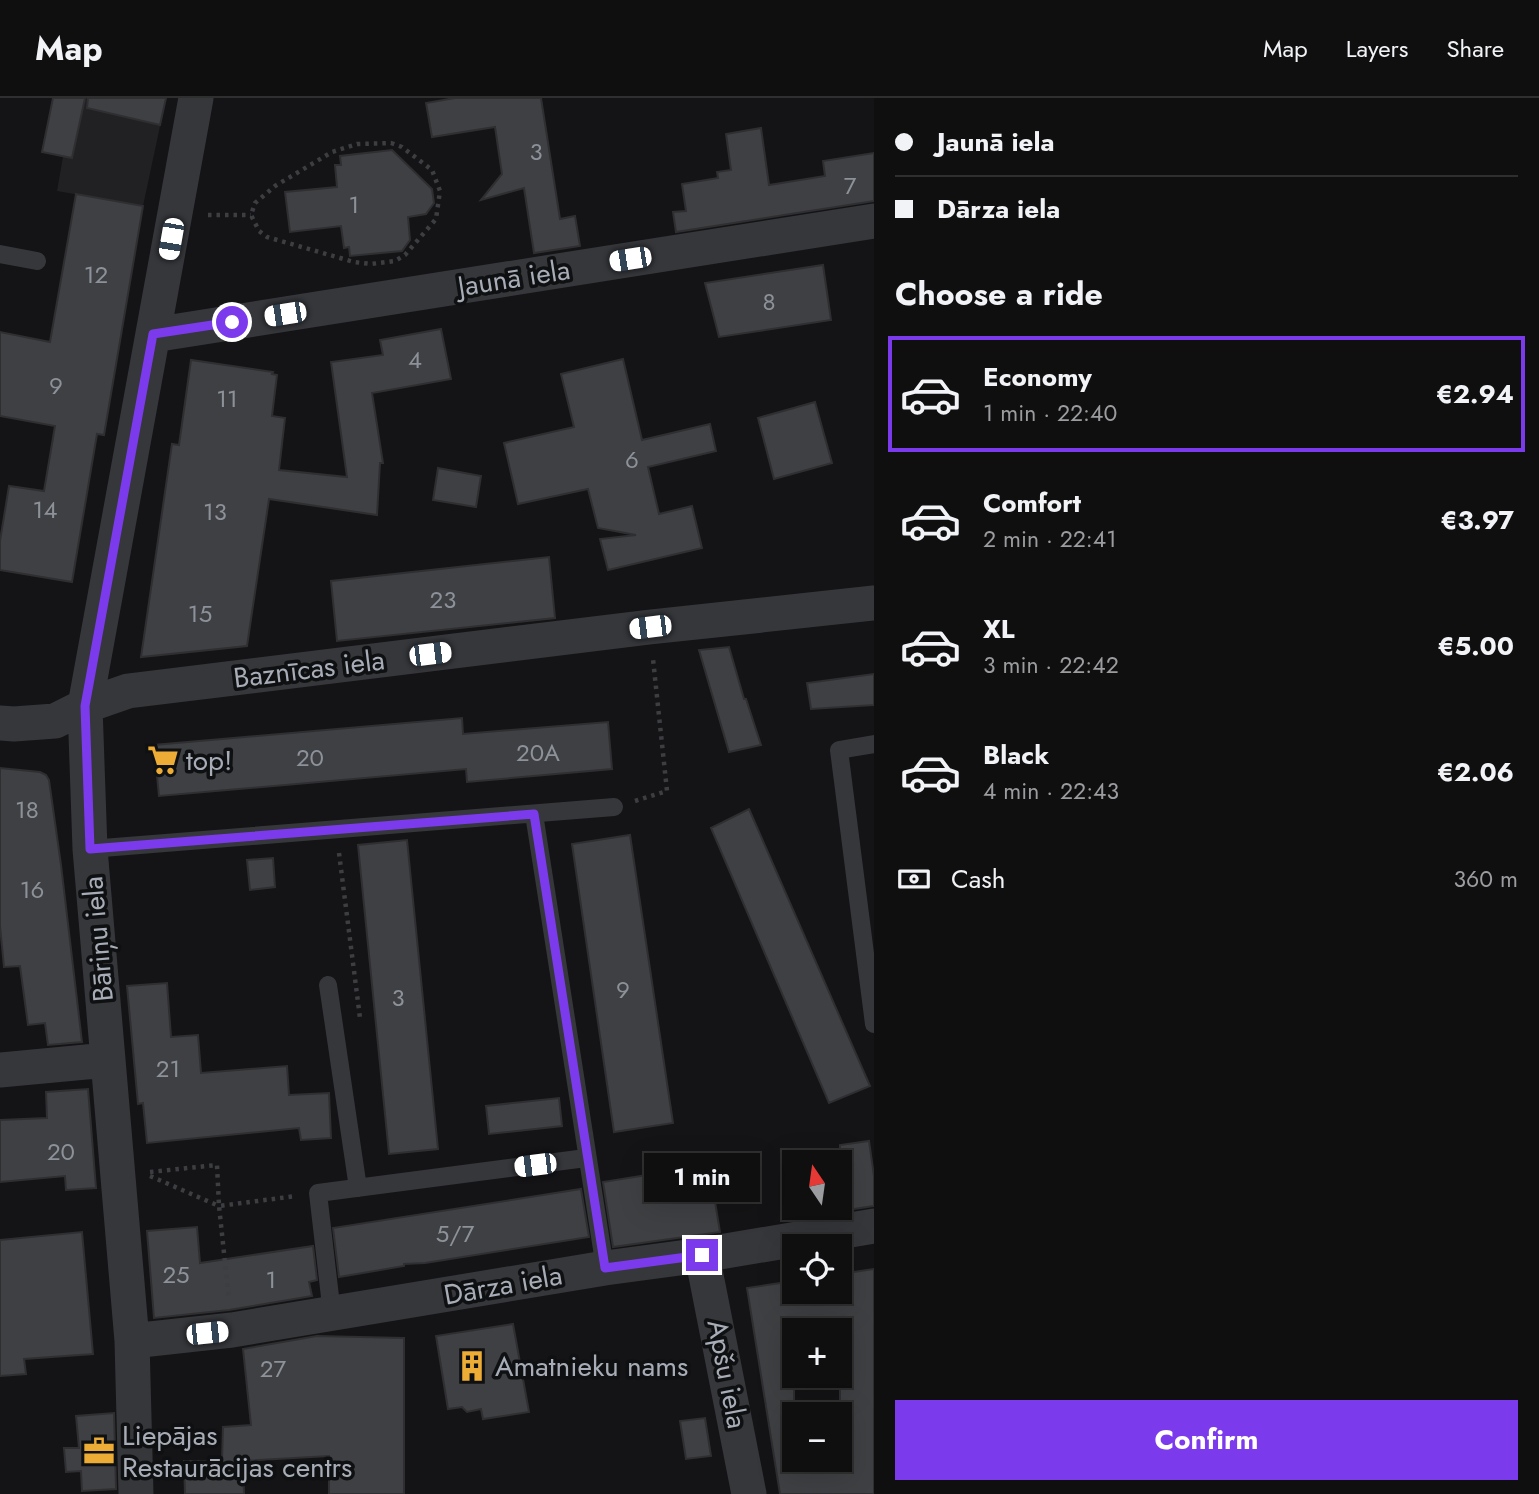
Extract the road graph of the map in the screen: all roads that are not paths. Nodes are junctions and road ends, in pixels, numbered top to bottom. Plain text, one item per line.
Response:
1 (196, 98) edge
2 (874, 221) edge
3 (0, 254) edge
4 (37, 261) dead end
5 (153, 334) junction
6 (874, 603) edge
7 (85, 706) junction
8 (0, 723) edge
9 (874, 744) edge
10 (614, 807) road end
11 (534, 814) junction
12 (90, 849) junction
13 (328, 985) dead end
14 (874, 1024) edge
15 (107, 1060) junction
16 (0, 1070) edge
17 (586, 1158) junction
18 (358, 1188) junction
19 (874, 1226) edge
20 (702, 1255) junction
21 (605, 1268) junction
22 (332, 1314) junction
23 (132, 1341) junction
24 (136, 1494) edge
25 (749, 1494) edge

1 - 5 street, Bāriņu iela
2 - 5 street, Jaunā iela
3 - 4 lane
5 - 7 street, Bāriņu iela
6 - 7 street, Baznīcas iela
7 - 8 street, Baznīcas iela
7 - 12 street, Bāriņu iela
9 - 14 lane
10 - 11 lane
11 - 12 lane
11 - 17 lane
12 - 15 street, Bāriņu iela
13 - 18 lane
15 - 16 street
15 - 23 street, Bāriņu iela
17 - 18 lane
17 - 21 lane
18 - 22 lane
19 - 20 street, Dārza iela
20 - 21 street, Dārza iela
20 - 25 street, Apšu iela
21 - 22 street, Dārza iela
22 - 23 street, Dārza iela
23 - 24 street, Bāriņu iela

